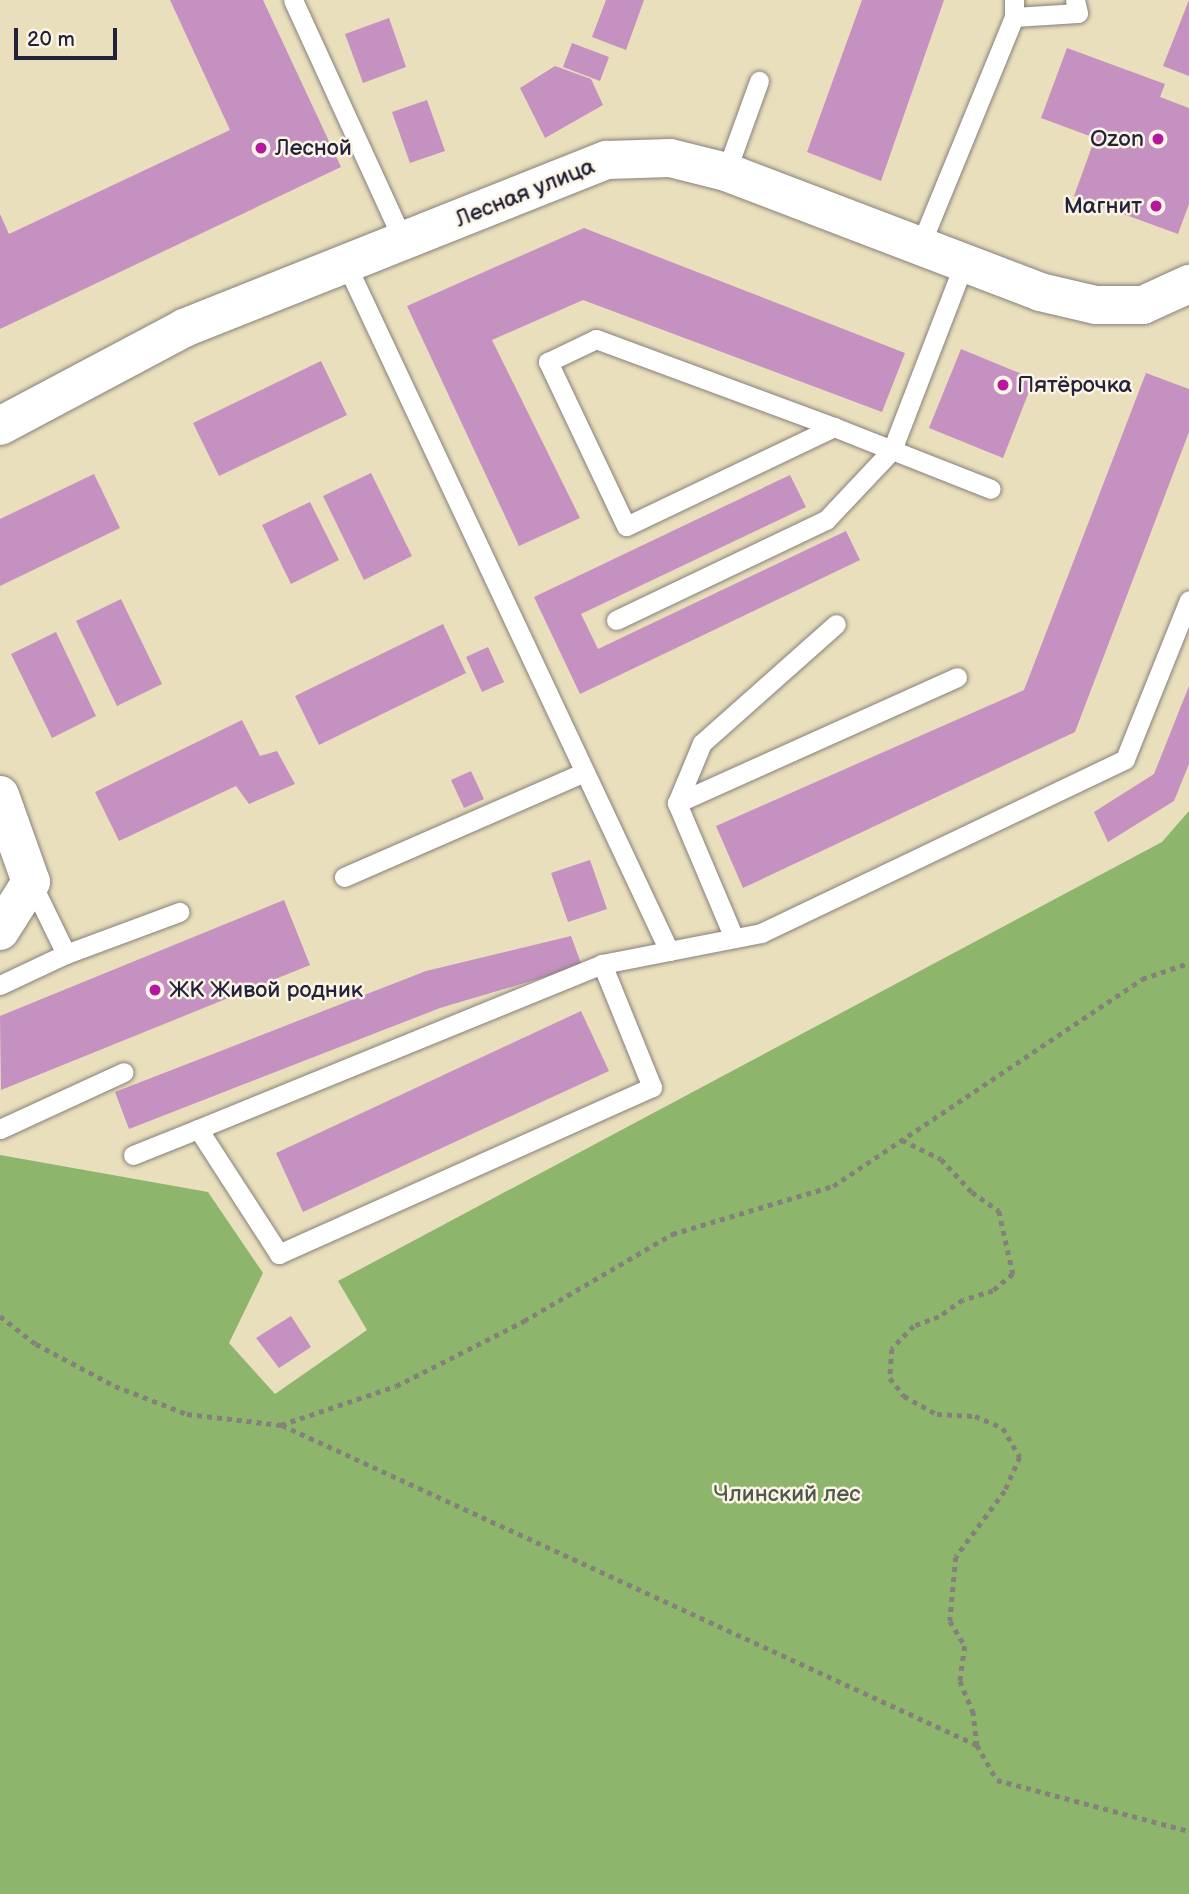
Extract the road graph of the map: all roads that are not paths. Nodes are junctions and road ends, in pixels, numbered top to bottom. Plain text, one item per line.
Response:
1 (293, 0) edge
2 (1075, 0) edge
3 (1014, 8) edge
4 (759, 81) dead end
5 (726, 172) junction
6 (404, 242) junction
7 (920, 246) junction
8 (964, 263) junction
9 (347, 266) junction
10 (1189, 284) edge
11 (0, 426) edge
12 (834, 427) junction
13 (892, 450) junction
14 (991, 489) dead end
15 (1189, 600) edge
16 (616, 620) dead end
17 (836, 624) dead end
18 (957, 677) dead end
19 (584, 772) junction
20 (0, 795) edge
21 (677, 803) junction
22 (344, 877) dead end
23 (31, 882) junction
24 (179, 912) dead end
25 (0, 931) edge
26 (734, 938) junction
27 (669, 951) junction
28 (66, 954) junction
29 (602, 964) junction
30 (0, 985) edge
31 (124, 1072) dead end
32 (0, 1129) edge
33 (198, 1129) junction
34 (133, 1155) dead end

1 - 6 lane
2 - 3 lane
3 - 7 lane
4 - 5 lane
5 - 6 street, Лесная улица
5 - 7 street, Лесная улица
6 - 9 street, Лесная улица
7 - 8 street, Лесная улица
8 - 10 street, Лесная улица
8 - 13 lane
9 - 11 street, Лесная улица
9 - 19 lane
12 - 12 lane
12 - 13 lane
13 - 14 lane
13 - 16 lane
15 - 26 lane
17 - 21 lane
18 - 21 lane
19 - 22 lane
19 - 27 lane
20 - 23 street
21 - 26 lane
23 - 25 street
23 - 28 lane
24 - 28 lane
26 - 27 lane
27 - 29 lane
28 - 30 lane
29 - 33 lane
29 - 33 lane
31 - 32 lane
33 - 34 lane

